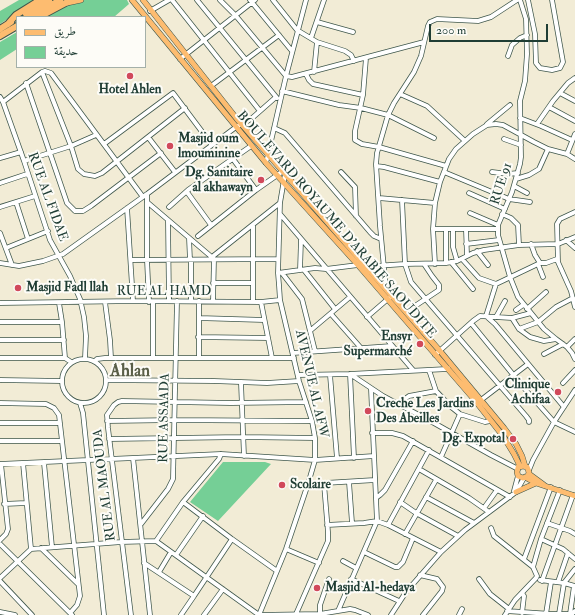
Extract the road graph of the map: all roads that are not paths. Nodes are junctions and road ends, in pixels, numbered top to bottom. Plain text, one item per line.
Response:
1 (40, 0) edge
2 (49, 0) edge
3 (72, 0) edge
4 (81, 0) edge
5 (131, 0) edge
6 (143, 0) edge
7 (169, 0) edge
8 (172, 0) edge
9 (197, 0) edge
10 (220, 0) edge
11 (273, 0) edge
12 (306, 0) edge
13 (324, 0) edge
14 (519, 0) edge
15 (528, 0) edge
16 (552, 0) edge
17 (252, 1) edge
18 (62, 2) edge
19 (150, 11) junction
20 (22, 16) edge
21 (33, 16) edge
22 (41, 16) edge
23 (144, 16) edge
24 (236, 16) junction
25 (146, 18) edge
26 (16, 20) edge
27 (317, 22) junction
28 (8, 24) junction
29 (16, 27) edge
30 (219, 28) junction
31 (0, 29) edge
32 (297, 30) junction
33 (353, 32) dead end
34 (279, 35) junction
35 (527, 35) junction
36 (0, 36) edge
37 (311, 38) junction
38 (204, 40) junction
39 (317, 42) junction
40 (424, 42) junction
41 (263, 48) junction
42 (292, 51) junction
43 (186, 54) junction
44 (508, 56) dead end
45 (366, 58) junction
46 (180, 59) junction
47 (246, 61) junction
48 (354, 61) junction
49 (42, 72) junction
50 (230, 72) junction
51 (314, 72) junction
52 (306, 74) junction
53 (286, 76) junction
54 (575, 78) edge
55 (26, 83) junction
56 (211, 86) junction
57 (282, 91) junction
58 (560, 93) junction
59 (400, 94) junction
60 (364, 95) junction
61 (0, 97) edge
62 (276, 97) junction
63 (575, 101) edge
64 (3, 102) junction
65 (280, 102) junction
66 (510, 105) dead end
67 (549, 107) junction
68 (185, 108) junction
69 (361, 108) junction
70 (260, 111) junction
71 (388, 115) junction
72 (520, 118) junction
73 (575, 121) edge
74 (487, 124) junction
75 (537, 124) junction
76 (242, 125) junction
77 (236, 128) junction
78 (274, 128) junction
79 (520, 134) junction
80 (575, 134) edge
81 (96, 135) junction
82 (148, 137) junction
83 (434, 138) dead end
84 (504, 139) dead end
85 (572, 140) junction
86 (465, 141) junction
87 (104, 144) junction
88 (212, 145) junction
89 (521, 145) junction
90 (71, 146) junction
91 (251, 146) junction
92 (378, 147) junction
93 (548, 148) junction
94 (21, 152) junction
95 (50, 152) junction
96 (160, 153) junction
97 (268, 154) junction
98 (566, 154) junction
99 (0, 158) edge
100 (233, 159) junction
101 (575, 159) edge
102 (24, 161) junction
103 (117, 161) junction
104 (266, 163) junction
105 (376, 166) junction
106 (446, 166) junction
107 (175, 172) junction
108 (284, 172) junction
109 (341, 172) dead end
110 (444, 172) junction
111 (492, 172) dead end
112 (518, 173) junction
113 (27, 174) junction
114 (277, 176) junction
115 (128, 177) junction
116 (516, 179) junction
117 (283, 182) junction
118 (440, 182) junction
119 (0, 183) edge
120 (514, 186) junction
121 (256, 190) junction
122 (187, 192) junction
123 (469, 193) dead end
124 (527, 193) dead end
125 (35, 196) junction
126 (145, 196) junction
127 (379, 198) junction
128 (509, 199) junction
129 (402, 200) junction
130 (16, 202) junction
131 (147, 202) junction
132 (530, 202) dead end
133 (280, 203) junction
134 (435, 203) junction
135 (0, 207) edge
136 (169, 207) dead end
137 (127, 208) junction
138 (506, 209) junction
139 (575, 212) edge
140 (470, 213) dead end
141 (280, 214) junction
142 (502, 214) junction
143 (356, 216) junction
144 (168, 221) junction
145 (253, 224) junction
146 (211, 225) junction
147 (497, 227) junction
148 (433, 229) junction
149 (453, 229) junction
150 (446, 230) junction
151 (466, 230) junction
152 (48, 231) junction
153 (0, 232) edge
154 (198, 236) dead end
155 (575, 237) edge
156 (189, 238) junction
157 (28, 239) junction
158 (381, 239) junction
159 (301, 240) junction
160 (499, 240) junction
161 (566, 240) junction
162 (2, 243) edge
163 (466, 244) junction
164 (531, 244) junction
165 (558, 244) junction
166 (519, 245) junction
167 (500, 247) junction
168 (6, 248) junction
169 (575, 248) edge
170 (477, 251) junction
171 (468, 255) junction
172 (59, 256) junction
173 (213, 258) junction
174 (253, 259) junction
175 (278, 259) junction
176 (557, 259) junction
177 (131, 260) junction
178 (146, 260) junction
179 (168, 260) junction
180 (190, 260) junction
181 (459, 260) junction
182 (451, 262) junction
183 (0, 263) edge
184 (446, 263) junction
185 (539, 263) junction
186 (405, 264) junction
187 (424, 264) junction
188 (435, 264) junction
189 (12, 265) junction
190 (358, 265) junction
191 (488, 265) dead end
192 (366, 266) junction
193 (384, 266) junction
194 (326, 269) junction
195 (302, 270) junction
196 (280, 273) junction
197 (510, 277) junction
198 (543, 277) dead end
199 (213, 283) junction
200 (253, 283) junction
201 (496, 284) junction
202 (386, 289) junction
203 (473, 289) dead end
204 (546, 292) dead end
205 (392, 295) junction
206 (350, 296) junction
207 (573, 298) junction
208 (280, 300) junction
209 (387, 300) junction
210 (425, 300) junction
211 (169, 301) junction
212 (177, 301) junction
213 (191, 301) junction
214 (199, 301) junction
215 (213, 301) junction
216 (505, 301) dead end
217 (80, 302) junction
218 (105, 302) junction
219 (133, 302) junction
220 (151, 302) junction
221 (253, 302) junction
222 (261, 302) junction
223 (0, 303) edge
224 (59, 303) junction
225 (523, 305) junction
226 (575, 308) edge
227 (335, 309) junction
228 (527, 309) junction
229 (516, 310) dead end
230 (406, 312) junction
231 (531, 313) junction
232 (330, 314) junction
233 (486, 316) junction
234 (368, 317) junction
235 (198, 318) junction
236 (496, 318) junction
237 (512, 318) junction
238 (264, 320) junction
239 (0, 322) edge
240 (62, 322) junction
241 (538, 322) junction
242 (471, 323) junction
243 (519, 329) junction
244 (311, 330) junction
245 (457, 335) junction
246 (198, 337) junction
247 (268, 338) junction
248 (556, 339) junction
249 (575, 339) edge
250 (0, 340) edge
251 (64, 340) junction
252 (392, 346) junction
253 (566, 346) junction
254 (361, 348) junction
255 (86, 349) junction
256 (314, 351) junction
257 (440, 351) junction
258 (293, 353) junction
259 (544, 354) dead end
260 (435, 355) junction
261 (0, 358) edge
262 (65, 358) junction
263 (85, 358) junction
264 (111, 358) junction
265 (153, 358) junction
266 (176, 358) junction
267 (199, 358) junction
268 (272, 358) junction
269 (294, 358) junction
270 (575, 359) edge
271 (93, 360) junction
272 (71, 362) junction
273 (528, 364) junction
274 (451, 365) junction
275 (447, 369) junction
276 (413, 370) junction
277 (429, 370) junction
278 (575, 370) edge
279 (330, 374) junction
280 (350, 374) junction
281 (298, 375) junction
282 (514, 375) junction
283 (0, 380) edge
284 (106, 380) junction
285 (176, 380) junction
286 (61, 381) junction
287 (300, 381) junction
288 (241, 382) junction
289 (563, 383) dead end
290 (500, 386) junction
291 (371, 389) junction
292 (575, 390) edge
293 (436, 391) junction
294 (481, 400) junction
295 (175, 402) junction
296 (242, 402) junction
297 (306, 402) junction
298 (0, 403) edge
299 (80, 403) junction
300 (87, 403) junction
301 (398, 404) junction
302 (564, 407) junction
303 (83, 413) junction
304 (460, 414) junction
305 (175, 420) junction
306 (243, 420) junction
307 (107, 421) junction
308 (312, 421) junction
309 (490, 421) junction
310 (529, 422) dead end
311 (554, 422) junction
312 (0, 423) edge
313 (60, 423) junction
314 (575, 432) edge
315 (372, 433) junction
316 (453, 434) junction
317 (242, 437) junction
318 (175, 438) junction
319 (315, 438) junction
320 (109, 439) junction
321 (62, 441) junction
322 (413, 441) junction
323 (0, 442) edge
324 (429, 450) junction
325 (221, 454) junction
326 (244, 456) junction
327 (374, 456) junction
328 (175, 457) junction
329 (441, 457) junction
330 (133, 458) junction
331 (337, 458) junction
332 (354, 458) junction
333 (112, 459) junction
334 (314, 460) junction
335 (64, 461) junction
336 (88, 461) junction
337 (44, 462) junction
338 (23, 463) junction
339 (0, 464) edge
340 (518, 468) junction
341 (419, 469) junction
342 (526, 472) junction
343 (518, 476) junction
344 (375, 480) junction
345 (436, 480) junction
346 (349, 482) junction
347 (308, 484) junction
348 (324, 484) junction
349 (536, 484) junction
350 (548, 487) junction
351 (497, 490) junction
352 (560, 490) junction
353 (513, 494) junction
354 (574, 495) edge
355 (426, 497) junction
356 (376, 498) junction
357 (184, 502) junction
358 (400, 502) junction
359 (26, 503) junction
360 (4, 504) junction
361 (484, 508) junction
362 (489, 512) junction
363 (416, 513) junction
364 (203, 516) junction
365 (376, 521) junction
366 (352, 523) junction
367 (474, 523) junction
368 (547, 523) junction
369 (141, 524) junction
370 (327, 525) junction
371 (388, 525) junction
372 (491, 528) dead end
373 (561, 528) junction
374 (405, 534) junction
375 (575, 534) edge
376 (458, 536) junction
377 (413, 538) junction
378 (232, 539) junction
379 (541, 539) junction
380 (0, 540) edge
381 (142, 541) junction
382 (156, 541) junction
383 (121, 542) junction
384 (0, 544) edge
385 (98, 544) junction
386 (74, 546) junction
387 (555, 546) junction
388 (52, 547) junction
389 (41, 548) junction
390 (31, 549) junction
391 (286, 549) junction
392 (171, 552) junction
393 (364, 552) junction
394 (441, 552) junction
395 (568, 553) junction
396 (176, 555) junction
397 (524, 559) junction
398 (575, 559) edge
399 (18, 561) junction
400 (343, 561) dead end
401 (144, 563) junction
402 (319, 563) junction
403 (532, 566) junction
404 (356, 568) junction
405 (575, 569) edge
406 (277, 571) junction
407 (159, 572) junction
408 (420, 575) junction
409 (207, 577) junction
410 (0, 578) edge
411 (536, 578) junction
412 (329, 579) dead end
413 (351, 579) junction
414 (479, 579) dead end
415 (542, 581) junction
416 (0, 582) edge
417 (552, 582) junction
418 (558, 582) junction
419 (564, 583) junction
420 (78, 584) junction
421 (575, 586) edge
422 (223, 589) junction
423 (522, 593) junction
424 (194, 596) junction
425 (399, 601) junction
426 (462, 609) dead end
427 (338, 611) junction
428 (575, 611) edge
429 (0, 612) edge
430 (507, 612) edge
431 (522, 613) junction
432 (71, 614) edge
433 (296, 614) junction
434 (546, 614) junction
435 (559, 614) edge
436 (570, 614) junction
437 (15, 615) edge
438 (32, 615) edge
439 (104, 615) edge
440 (131, 615) edge
441 (150, 615) edge
442 (181, 615) edge
443 (204, 615) edge
444 (259, 615) edge
445 (320, 615) edge
446 (368, 615) edge
447 (391, 615) edge
448 (423, 615) edge
449 (459, 615) edge

1 - 28 highway
2 - 20 highway
3 - 18 highway
4 - 18 main road
5 - 23 main road, BOULEVARD ROYAUME D'ARABIE SAOUDITE
6 - 19 main road, BOULEVARD ROYAUME D'ARABIE SAOUDITE
7 - 19 street
8 - 38 street
9 - 30 street
10 - 24 street
11 - 32 street
12 - 32 street
13 - 27 street
14 - 35 street, RUE 91
14 - 40 street
15 - 16 street
17 - 24 street
17 - 34 street
18 - 21 highway
18 - 22 highway
19 - 43 main road, BOULEVARD ROYAUME D'ARABIE SAOUDITE
24 - 30 street
24 - 41 street
25 - 46 main road, BOULEVARD ROYAUME D'ARABIE SAOUDITE
26 - 28 highway
27 - 33 street
27 - 37 street
28 - 31 highway
29 - 36 highway
30 - 38 street
30 - 47 street
32 - 37 street
32 - 42 street
34 - 41 street
34 - 42 street
35 - 44 street
35 - 72 street, RUE 91
37 - 39 street
38 - 43 street
38 - 50 street
39 - 48 street
39 - 51 street
40 - 45 street
40 - 59 street
41 - 47 street
41 - 53 street
42 - 53 street
43 - 46 street
43 - 56 main road, BOULEVARD ROYAUME D'ARABIE SAOUDITE
45 - 48 street
45 - 60 street
46 - 77 main road, BOULEVARD ROYAUME D'ARABIE SAOUDITE
47 - 50 street
47 - 62 street
48 - 51 street
49 - 55 street
49 - 81 street
49 - 90 street
50 - 56 street
50 - 70 street
51 - 52 street
52 - 53 street
52 - 60 street
53 - 57 street
54 - 58 street
55 - 64 street
55 - 95 street
56 - 76 main road, BOULEVARD ROYAUME D'ARABIE SAOUDITE
57 - 65 street
57 - 69 street
58 - 63 street
58 - 67 street
59 - 71 street
59 - 86 street
60 - 69 street
61 - 64 street, RUE AL FIDAE
62 - 65 street
62 - 70 street
64 - 94 street, RUE AL FIDAE
65 - 78 street
66 - 74 street
67 - 73 street
67 - 75 street
68 - 82 street
68 - 87 street
68 - 88 street
69 - 71 street
69 - 92 street
70 - 76 street
71 - 83 street
71 - 92 street
72 - 75 street
72 - 79 street, RUE 91
74 - 79 street
74 - 86 street
75 - 85 street
76 - 77 street
76 - 97 main road, BOULEVARD ROYAUME D'ARABIE SAOUDITE
77 - 88 street
77 - 91 main road, BOULEVARD ROYAUME D'ARABIE SAOUDITE
78 - 97 street
78 - 143 street
79 - 89 street, RUE 91
79 - 93 street
80 - 85 street
81 - 87 street
81 - 90 street
82 - 96 street
82 - 103 street
84 - 89 street
85 - 98 street
86 - 106 street
87 - 103 street
88 - 107 street
89 - 112 street, RUE 91
90 - 95 street
90 - 103 street
91 - 100 street
91 - 104 main road, BOULEVARD ROYAUME D'ARABIE SAOUDITE
92 - 105 street
92 - 106 street
93 - 98 street
93 - 116 street
94 - 99 street
94 - 102 street, RUE AL FIDAE
95 - 102 street
95 - 115 street
96 - 107 street
96 - 115 street
97 - 104 street
97 - 108 main road, BOULEVARD ROYAUME D'ARABIE SAOUDITE
98 - 101 street
100 - 121 street
100 - 122 street
102 - 113 street, RUE AL FIDAE
103 - 115 street
104 - 114 main road, BOULEVARD ROYAUME D'ARABIE SAOUDITE
105 - 118 street
105 - 127 street
106 - 110 street
107 - 126 street
108 - 114 street
108 - 117 street, AVENUE AL AFW
108 - 192 main road, BOULEVARD ROYAUME D'ARABIE SAOUDITE
109 - 143 street
110 - 118 street
110 - 128 street
111 - 112 street
112 - 116 street, RUE 91
113 - 119 street
113 - 125 street, RUE AL FIDAE
114 - 117 main road, BOULEVARD ROYAUME D'ARABIE SAOUDITE
114 - 121 street
115 - 126 street
116 - 120 street, RUE 91
117 - 133 street, AVENUE AL AFW
117 - 190 main road, BOULEVARD ROYAUME D'ARABIE SAOUDITE
118 - 134 street
120 - 124 street
120 - 128 street, RUE 91
121 - 146 street
122 - 136 street
122 - 146 street
123 - 138 street
125 - 130 street
125 - 152 street, RUE AL FIDAE
126 - 131 street
126 - 137 street
127 - 129 street
127 - 158 street
128 - 132 street
128 - 138 street, RUE 91
129 - 134 street
129 - 186 street
130 - 135 street
130 - 157 street
131 - 144 street
131 - 178 street
133 - 141 street, AVENUE AL AFW
133 - 145 street
134 - 148 street
137 - 172 street
137 - 177 street
138 - 142 street, RUE 91
139 - 165 street
140 - 147 street
141 - 159 street
141 - 175 street, AVENUE AL AFW
142 - 147 street, RUE 91
142 - 166 street
143 - 158 street
144 - 156 street
144 - 179 street
145 - 173 street
145 - 174 street
146 - 154 street
147 - 151 street
147 - 160 street
148 - 150 street
148 - 188 street
149 - 150 street
149 - 151 street
149 - 181 street
150 - 184 street
151 - 163 street
152 - 157 street
152 - 172 street, RUE AL FIDAE
153 - 162 street
155 - 161 street
156 - 173 street
156 - 180 street
157 - 168 street
158 - 193 street
159 - 194 street
159 - 195 street
160 - 163 street
160 - 167 street
161 - 165 street
161 - 169 street
162 - 168 street
163 - 171 street
164 - 165 street
164 - 166 street
164 - 185 street
165 - 176 street
166 - 167 street
167 - 170 street
167 - 197 street
168 - 189 street
170 - 171 street
170 - 191 street
171 - 181 street
172 - 189 street
172 - 217 street, RUE AL FIDAE
173 - 174 street
173 - 180 street
173 - 199 street
174 - 175 street
174 - 200 street
175 - 196 street, AVENUE AL AFW
176 - 185 street
176 - 207 street
177 - 178 street
177 - 219 street
178 - 179 street
178 - 220 street
179 - 180 street
179 - 211 street
180 - 213 street
181 - 182 street
181 - 201 street
182 - 184 street
182 - 203 street
183 - 189 street
184 - 188 street
185 - 197 street
185 - 198 street
186 - 187 street
186 - 193 street
186 - 210 street
187 - 188 street
187 - 210 street
190 - 192 street
190 - 194 street
190 - 209 main road, BOULEVARD ROYAUME D'ARABIE SAOUDITE
192 - 193 street
192 - 202 main road, BOULEVARD ROYAUME D'ARABIE SAOUDITE
193 - 202 street
194 - 195 street
194 - 206 street
195 - 196 street
195 - 227 street
196 - 208 street, AVENUE AL AFW
196 - 244 street
197 - 201 street
197 - 225 street
199 - 200 street
199 - 215 street
200 - 221 street
201 - 233 street
202 - 205 main road, BOULEVARD ROYAUME D'ARABIE SAOUDITE
204 - 228 street
205 - 209 street
205 - 230 main road, BOULEVARD ROYAUME D'ARABIE SAOUDITE
206 - 227 street
206 - 234 street
207 - 226 street
207 - 241 street
208 - 222 street, RUE AL HAMD
208 - 258 street, AVENUE AL AFW
209 - 234 street
209 - 260 main road, BOULEVARD ROYAUME D'ARABIE SAOUDITE
210 - 230 street
210 - 245 street
211 - 212 street, RUE AL HAMD
211 - 220 street, RUE AL HAMD
212 - 213 street, RUE AL HAMD
212 - 266 street, RUE ASSAADA
213 - 214 street, RUE AL HAMD
214 - 215 street, RUE AL HAMD
214 - 235 street
215 - 221 street, RUE AL HAMD
216 - 236 street
217 - 218 street, RUE AL HAMD
217 - 224 street, RUE AL HAMD
217 - 255 street, RUE AL FIDAE
218 - 219 street, RUE AL HAMD
218 - 264 street
219 - 220 street, RUE AL HAMD
220 - 265 street
221 - 222 street, RUE AL HAMD
222 - 238 street
223 - 224 street, RUE AL HAMD
224 - 240 street
225 - 228 street
225 - 229 street
227 - 232 street
228 - 231 street
230 - 257 main road, BOULEVARD ROYAUME D'ARABIE SAOUDITE
231 - 237 street
231 - 241 street
232 - 244 street
232 - 254 street
233 - 236 street
233 - 242 street
233 - 273 street
234 - 252 street
235 - 238 street
235 - 246 street
236 - 237 street
237 - 243 street
238 - 247 street
239 - 240 street
240 - 251 street
241 - 243 street
241 - 248 street
242 - 245 street
242 - 282 street
243 - 248 street
244 - 256 street
245 - 257 street
245 - 290 street
246 - 247 street
246 - 267 street
247 - 268 street
248 - 253 street
249 - 253 street
250 - 251 street
251 - 262 street
252 - 254 street
252 - 276 street
253 - 259 street
253 - 270 street
254 - 256 street
255 - 263 street, RUE AL FIDAE
255 - 271 street, RUE AL FIDAE
256 - 258 street
257 - 260 street
257 - 274 main road, BOULEVARD ROYAUME D'ARABIE SAOUDITE
258 - 269 street, AVENUE AL AFW
260 - 275 main road, BOULEVARD ROYAUME D'ARABIE SAOUDITE
261 - 262 street
262 - 272 street
263 - 271 street
263 - 272 street
264 - 265 street
264 - 271 street
265 - 266 street
266 - 267 street
266 - 285 street, RUE ASSAADA
267 - 268 street
268 - 269 street
269 - 281 street, AVENUE AL AFW
271 - 284 street
272 - 286 street
273 - 282 street
273 - 302 street
274 - 275 street
274 - 294 main road, BOULEVARD ROYAUME D'ARABIE SAOUDITE
275 - 277 street
275 - 309 main road, BOULEVARD ROYAUME D'ARABIE SAOUDITE
276 - 277 street
276 - 280 street
277 - 293 street
278 - 289 street
279 - 280 street
279 - 281 street
279 - 331 street
280 - 291 street
280 - 332 street
281 - 287 street, AVENUE AL AFW
282 - 290 street
282 - 311 street
283 - 286 street
284 - 285 street
284 - 300 street
285 - 288 street
285 - 295 street, RUE ASSAADA
286 - 299 street
287 - 288 street
287 - 297 street, AVENUE AL AFW
288 - 296 street
290 - 294 street
290 - 310 street
291 - 301 street
291 - 315 street
292 - 302 street
293 - 301 street
293 - 304 street
294 - 342 main road, BOULEVARD ROYAUME D'ARABIE SAOUDITE
295 - 296 street, RUE AL MAOUDA
295 - 305 street, RUE ASSAADA
295 - 307 street, RUE AL MAOUDA
296 - 297 street, RUE AL MAOUDA
296 - 306 street
297 - 308 street, AVENUE AL AFW
298 - 313 street
299 - 300 street
299 - 303 street
300 - 303 street
301 - 316 street
302 - 311 street
303 - 336 street
304 - 309 street
304 - 316 street
305 - 306 street
305 - 307 street
305 - 318 street, RUE ASSAADA
306 - 308 street
306 - 317 street
307 - 320 street, RUE AL MAOUDA
308 - 319 street, AVENUE AL AFW
309 - 340 main road, BOULEVARD ROYAUME D'ARABIE SAOUDITE
311 - 314 street
311 - 342 street
312 - 313 street
313 - 321 street
315 - 322 street
315 - 327 street
316 - 329 street
316 - 340 street
317 - 318 street
317 - 319 street
317 - 326 street
318 - 320 street
318 - 328 street, RUE ASSAADA
319 - 334 street, AVENUE AL AFW
320 - 333 street, RUE AL MAOUDA
321 - 323 street
321 - 335 street
322 - 324 street
322 - 356 street
324 - 329 street
324 - 341 street
325 - 326 street
325 - 328 street
325 - 357 street
326 - 334 street
327 - 332 street
327 - 344 street
328 - 330 street
328 - 369 street, RUE ASSAADA
329 - 351 street
330 - 333 street
330 - 369 street
331 - 332 street
331 - 334 street
333 - 336 street
333 - 383 street, RUE AL MAOUDA
334 - 347 street, AVENUE AL AFW
335 - 336 street
335 - 337 street
335 - 386 street
336 - 385 street
337 - 338 street
337 - 388 street
338 - 339 street
338 - 359 street
339 - 360 street
340 - 342 main road
340 - 343 main road
341 - 345 street
341 - 358 street
342 - 343 main road
342 - 349 main road
342 - 350 main road
342 - 353 street
343 - 353 street
344 - 346 street
344 - 356 street
345 - 355 street
345 - 361 street
346 - 348 street
346 - 366 street
347 - 348 street
347 - 391 street, AVENUE AL AFW
348 - 370 street
349 - 350 main road
349 - 353 main road
350 - 352 main road
350 - 397 street
351 - 353 street
351 - 361 street
352 - 354 main road
352 - 368 street
353 - 362 street
354 - 373 street
355 - 363 street
355 - 367 street
356 - 365 street
357 - 364 street
357 - 382 street
358 - 363 street
358 - 371 street
359 - 360 street
359 - 390 street
360 - 380 street
361 - 362 street
362 - 367 street
363 - 374 street
363 - 376 street
364 - 378 street
364 - 396 street
365 - 366 street
365 - 371 street
365 - 393 street
366 - 370 street
367 - 376 street
368 - 373 street
368 - 379 street
369 - 381 street
370 - 402 street
371 - 374 street
372 - 397 street
373 - 375 street
373 - 387 street
374 - 377 street
376 - 394 street
377 - 393 street
377 - 394 street
378 - 406 street
378 - 409 street
379 - 387 street
379 - 403 street
381 - 382 street
381 - 383 street
381 - 401 street
382 - 392 street
383 - 385 street
383 - 440 street, RUE AL MAOUDA
384 - 399 street
385 - 386 street
385 - 439 street
386 - 388 street
386 - 420 street
387 - 395 street
387 - 415 street
388 - 389 street
389 - 390 street
389 - 420 street
390 - 399 street
391 - 402 street
391 - 406 street, AVENUE AL AFW
392 - 396 street
392 - 407 street
393 - 404 street
394 - 408 street
395 - 398 street
395 - 418 street
396 - 409 street
397 - 403 street
399 - 410 street
399 - 432 street
400 - 404 street
401 - 407 street
401 - 441 street
402 - 433 street
403 - 411 street
404 - 413 street
405 - 419 street
406 - 444 street, AVENUE AL AFW
407 - 424 street
408 - 425 street
408 - 448 street
409 - 422 street
409 - 424 street
411 - 415 street
411 - 423 street
412 - 445 street
413 - 425 street
413 - 427 street
414 - 430 street
415 - 417 street
416 - 438 street
417 - 418 street
417 - 434 street
418 - 419 street
419 - 421 street
419 - 435 street
420 - 432 street
421 - 436 street
422 - 443 street
422 - 444 street
423 - 430 street
423 - 431 street
424 - 442 street
425 - 447 street
426 - 449 street
427 - 445 street
427 - 446 street
428 - 436 street
429 - 437 street
430 - 431 street
431 - 434 street
433 - 444 street
433 - 445 street
434 - 435 street
435 - 436 street

